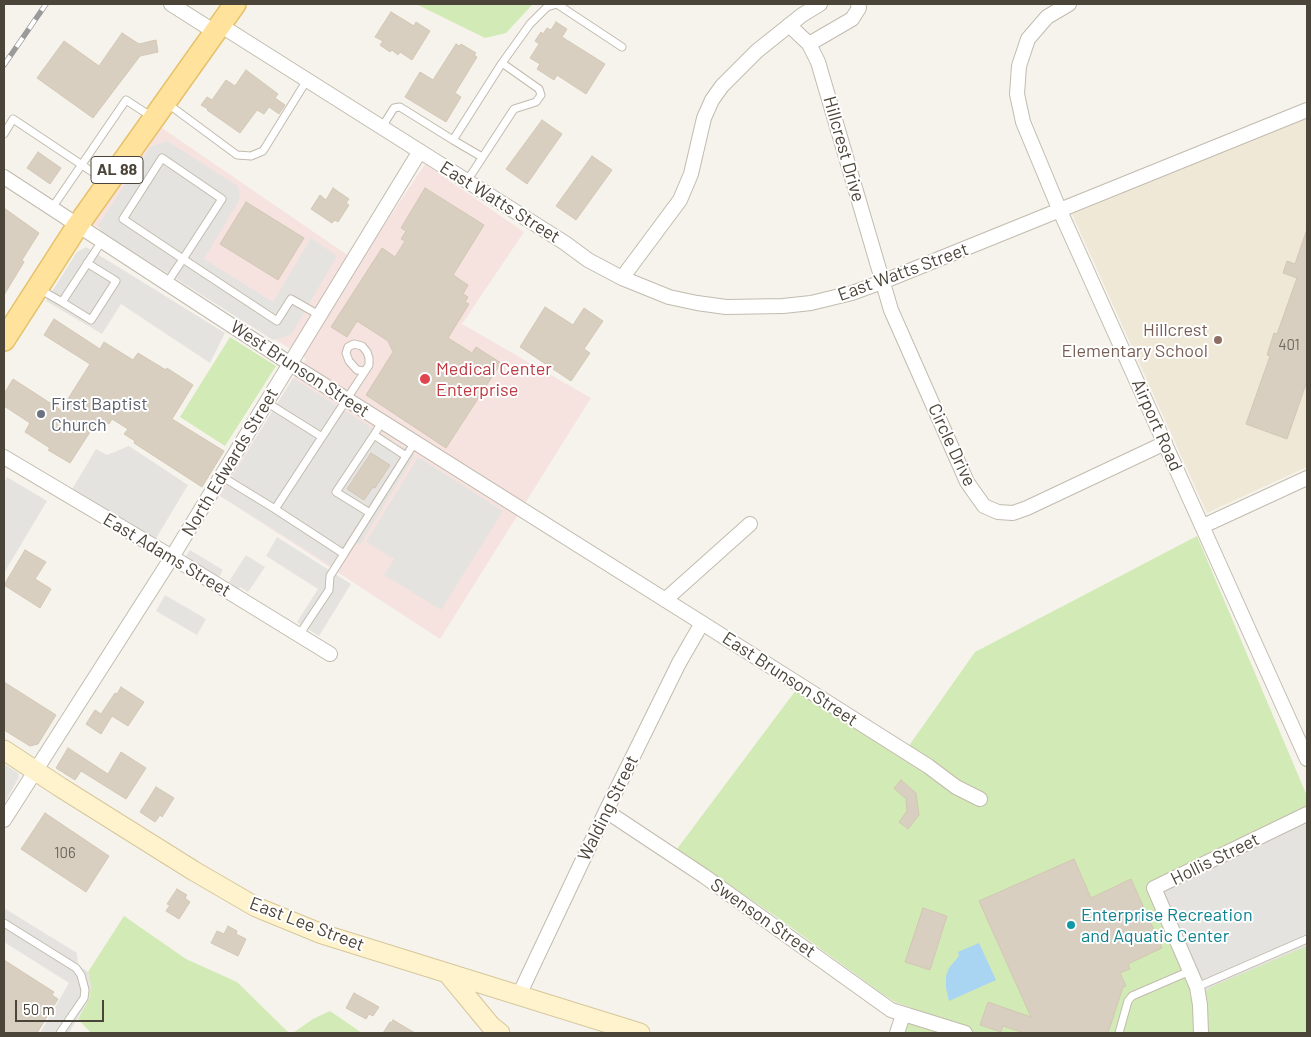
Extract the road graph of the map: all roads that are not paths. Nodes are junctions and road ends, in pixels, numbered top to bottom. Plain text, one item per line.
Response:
1 (171, 4) edge
2 (235, 4) edge
3 (820, 4) edge
4 (858, 4) edge
5 (1069, 4) edge
6 (789, 25) junction
7 (218, 28) junction
8 (809, 44) junction
9 (622, 47) dead end
10 (502, 63) junction
11 (307, 80) junction
12 (160, 110) junction
13 (1307, 110) edge
14 (382, 127) junction
15 (4, 134) edge
16 (453, 140) junction
17 (420, 151) junction
18 (482, 158) junction
19 (82, 164) junction
20 (4, 177) edge
21 (466, 181) junction
22 (108, 182) junction
23 (52, 208) junction
24 (1060, 211) junction
25 (78, 225) junction
26 (102, 241) junction
27 (183, 259) junction
28 (87, 263) junction
29 (622, 278) junction
30 (882, 282) junction
31 (167, 283) junction
32 (37, 288) junction
33 (62, 302) junction
34 (319, 315) junction
35 (4, 340) edge
36 (289, 363) junction
37 (364, 371) dead end
38 (347, 400) junction
39 (266, 402) junction
40 (382, 422) junction
41 (374, 435) junction
42 (322, 437) junction
43 (415, 442) junction
44 (1165, 443) junction
45 (406, 456) junction
46 (4, 457) edge
47 (221, 476) junction
48 (1307, 478) edge
49 (275, 510) junction
50 (370, 513) junction
51 (750, 524) dead end
52 (1203, 526) junction
53 (344, 554) junction
54 (172, 556) junction
55 (599, 558) joint
56 (665, 600) junction
57 (702, 623) junction
58 (299, 636) junction
59 (330, 654) dead end
60 (4, 750) edge
61 (1307, 759) edge
62 (36, 770) junction
63 (980, 799) dead end
64 (606, 811) junction
65 (1307, 814) edge
66 (4, 820) edge
67 (4, 923) edge
68 (1307, 939) edge
69 (1190, 971) junction
70 (448, 974) junction
71 (1197, 987) junction
72 (519, 995) junction
73 (904, 1015) junction
74 (60, 1033) edge
75 (500, 1033) edge
76 (640, 1033) edge
77 (898, 1033) edge
78 (965, 1033) edge
79 (1118, 1033) edge
80 (1201, 1033) edge

1 - 7 street, East Watts Street
2 - 7 main road, AL 88
3 - 6 street
4 - 8 street
5 - 24 street, Airport Road
6 - 8 street, Hillcrest Drive
6 - 29 street
7 - 11 street, East Watts Street
7 - 12 main road, AL 88
8 - 30 street, Hillcrest Drive
9 - 10 lane
10 - 16 lane
10 - 18 lane
11 - 12 lane
11 - 14 street, East Watts Street
12 - 19 lane
12 - 22 main road, AL 88
13 - 24 street, East Watts Street
14 - 16 lane
14 - 17 street, East Watts Street
15 - 19 lane
16 - 18 lane
17 - 21 street, East Watts Street
17 - 34 street, North Edwards Street
18 - 21 lane
19 - 22 lane
19 - 23 lane
20 - 23 street, West Brunson Street
21 - 29 street, East Watts Street
22 - 25 main road, AL 88
23 - 25 street, West Brunson Street
24 - 30 street, East Watts Street
24 - 44 street, Airport Road
25 - 26 street, West Brunson Street
25 - 32 main road, AL 88
26 - 28 lane
26 - 31 street, West Brunson Street
27 - 27 lane
27 - 31 lane
27 - 34 lane
28 - 33 lane
28 - 33 lane
29 - 30 street, East Watts Street
30 - 44 street, Circle Drive
31 - 36 street, West Brunson Street
32 - 33 lane
32 - 35 main road, AL 88
34 - 36 street, North Edwards Street
36 - 38 street, West Brunson Street
36 - 39 street, North Edwards Street
37 - 38 lane
38 - 40 street, West Brunson Street
38 - 42 lane
39 - 42 lane
39 - 47 street, North Edwards Street
40 - 41 lane
40 - 43 street, West Brunson Street
41 - 45 lane
41 - 50 lane
42 - 49 lane
43 - 45 lane
43 - 55 street, West Brunson Street
44 - 52 street, Airport Road
45 - 50 lane
46 - 54 street, East Adams Street
47 - 49 lane
47 - 54 street, North Edwards Street
48 - 52 street
49 - 53 lane
50 - 53 lane
51 - 56 street
52 - 61 street, Airport Road
53 - 58 lane
54 - 58 street, East Adams Street
54 - 62 street, North Edwards Street
55 - 56 street, East Brunson Street
56 - 57 street, East Brunson Street
57 - 63 street, East Brunson Street
57 - 64 street, Walding Street
58 - 59 street, East Adams Street
60 - 62 main road, East Lee Street
62 - 66 street, North Edwards Street
62 - 70 main road, East Lee Street
64 - 72 street, Walding Street
64 - 73 street, Swenson Street
65 - 69 street, Hollis Street
67 - 74 lane
68 - 71 lane
69 - 71 street, Hollis Street
69 - 79 lane
70 - 72 main road, East Lee Street
70 - 75 main road
71 - 80 street, Hollis Street
72 - 76 main road, East Lee Street
73 - 77 street
73 - 78 street, Swenson Street

